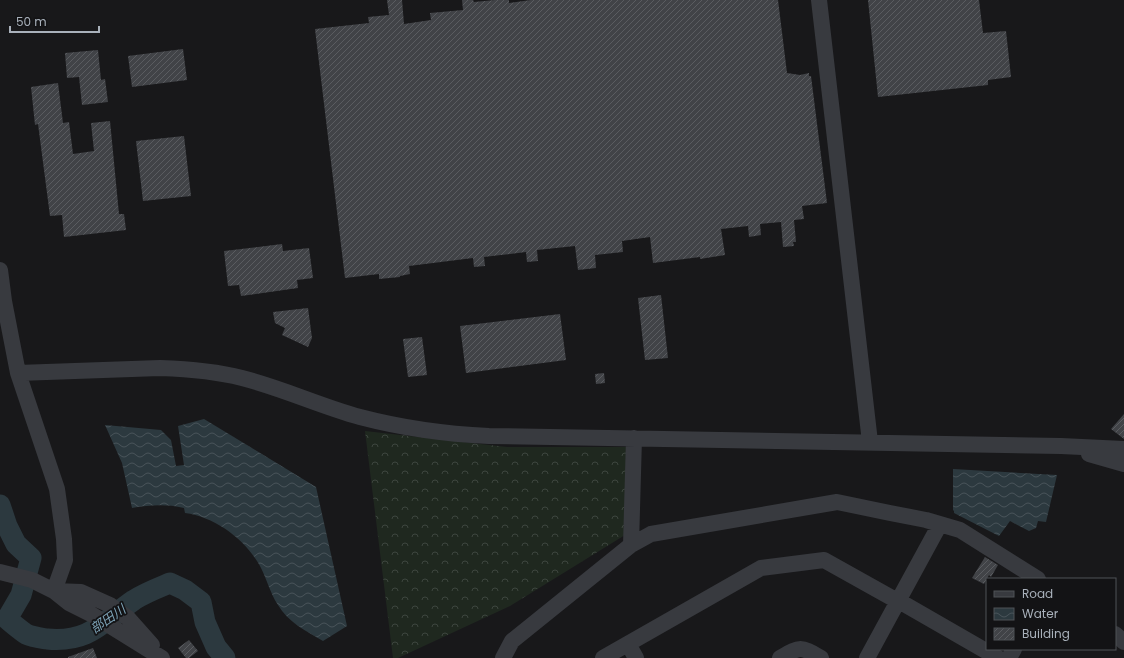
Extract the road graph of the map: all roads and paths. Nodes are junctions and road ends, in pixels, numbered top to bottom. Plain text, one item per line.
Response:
1 (819, 0) edge
2 (0, 270) edge
3 (18, 372) junction
4 (634, 438) junction
5 (870, 442) junction
6 (1061, 446) junction
7 (1124, 449) edge
8 (1124, 464) edge
9 (940, 524) junction
10 (631, 545) junction
11 (0, 572) edge
12 (1036, 578) edge
13 (54, 590) junction
14 (899, 601) junction
15 (123, 624) junction
16 (1116, 635) edge
17 (1124, 642) edge
18 (628, 644) junction
19 (509, 655) edge
20 (163, 658) edge
21 (603, 658) edge
22 (636, 658) edge
23 (780, 658) edge
24 (821, 658) edge
25 (867, 658) edge
26 (998, 658) edge

1 - 5 street
2 - 3 street
3 - 4 street
3 - 13 street
4 - 5 street
4 - 10 street
5 - 6 street
6 - 7 street
6 - 8 street
9 - 10 street
9 - 12 street
9 - 14 street
10 - 19 street
11 - 13 street
13 - 15 street
13 - 15 street
14 - 18 street
14 - 25 street
14 - 26 street
15 - 20 street
16 - 17 street
18 - 21 street
18 - 22 street
23 - 24 street

